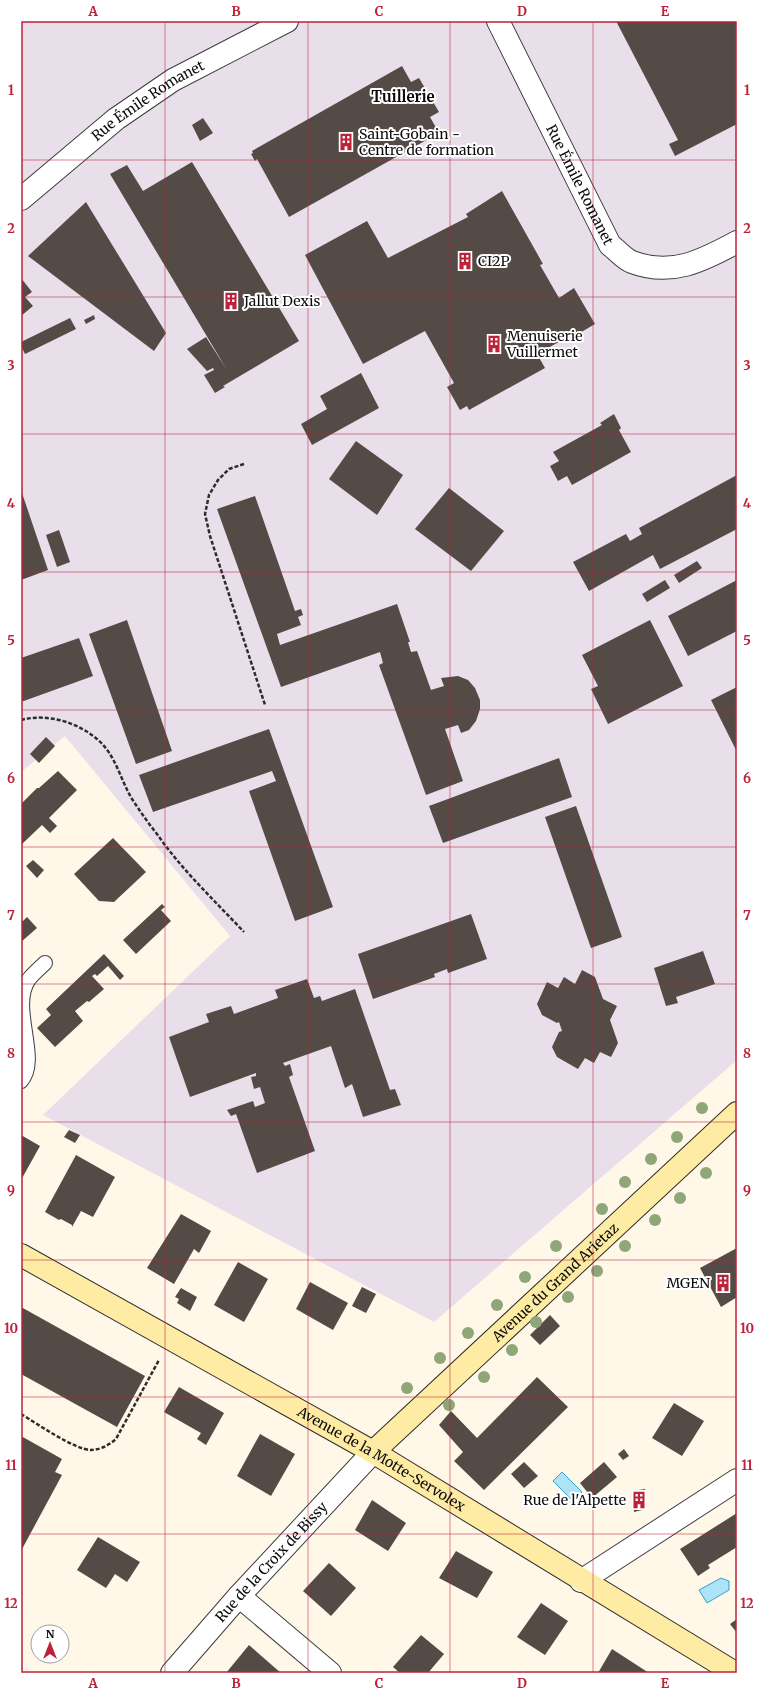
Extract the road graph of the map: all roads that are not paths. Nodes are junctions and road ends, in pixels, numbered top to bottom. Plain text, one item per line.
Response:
1 (287, 21) edge
2 (498, 21) edge
3 (21, 200) edge
4 (737, 242) edge
5 (45, 963) dead end
6 (21, 1081) edge
7 (737, 1113) edge
8 (21, 1255) edge
9 (373, 1452) junction
10 (737, 1480) edge
11 (581, 1581) junction
12 (239, 1596) junction
13 (172, 1673) edge
14 (330, 1673) edge
15 (735, 1673) edge

1 - 3 street, Rue Émile Romanet
2 - 4 street, Rue Émile Romanet
5 - 6 lane
7 - 9 main road, Avenue du Grand Arietaz
8 - 9 main road, Avenue de la Motte-Servolex
9 - 11 main road, Avenue de la Motte-Servolex
9 - 12 street, Rue de la Croix de Bissy
10 - 11 street
11 - 15 main road, Avenue de la Motte-Servolex
12 - 13 street, Rue de la Croix de Bissy
12 - 14 street

